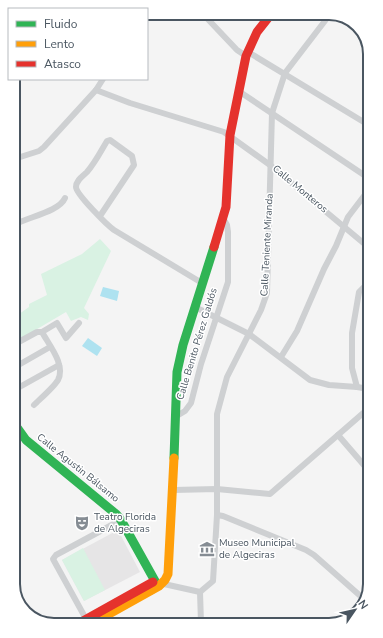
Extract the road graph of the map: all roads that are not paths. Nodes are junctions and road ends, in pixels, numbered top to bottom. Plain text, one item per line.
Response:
1 (209, 20) edge
2 (266, 20) edge
3 (326, 20) edge
4 (247, 54) junction
5 (285, 73) junction
6 (102, 80) edge
7 (96, 90) junction
8 (240, 92) junction
9 (272, 113) junction
10 (363, 122) edge
11 (230, 135) junction
12 (20, 157) edge
13 (270, 164) junction
14 (363, 174) edge
15 (363, 197) edge
16 (65, 198) dead end
17 (100, 216) junction
18 (223, 218) junction
19 (20, 222) edge
20 (345, 226) junction
21 (363, 242) edge
22 (202, 283) junction
23 (363, 288) edge
24 (195, 307) junction
25 (217, 318) junction
26 (79, 323) dead end
27 (42, 332) junction
28 (249, 334) junction
29 (20, 341) edge
30 (50, 347) junction
31 (281, 357) junction
32 (20, 364) edge
33 (59, 365) junction
34 (357, 386) junction
35 (20, 387) edge
36 (363, 388) edge
37 (34, 405) dead end
38 (363, 413) edge
39 (175, 417) junction
40 (20, 432) edge
41 (338, 435) junction
42 (363, 464) edge
43 (217, 488) junction
44 (173, 490) junction
45 (217, 515) junction
46 (121, 520) junction
47 (155, 586) junction
48 (200, 592) junction
49 (360, 596) edge
50 (86, 618) edge
51 (95, 618) edge
52 (201, 618) edge

1 - 4 street
2 - 4 main road
3 - 5 street, Calle Teniente Miranda
4 - 5 street
4 - 8 main road
5 - 9 street, Calle Teniente Miranda
5 - 10 street
6 - 7 street
7 - 11 street, Calle Monteros
7 - 12 street
8 - 9 street
8 - 11 main road
9 - 13 street, Calle Teniente Miranda
9 - 14 street
11 - 13 street, Calle Monteros
11 - 18 main road
13 - 20 street, Calle Monteros
13 - 28 street, Calle Teniente Miranda
15 - 20 street
16 - 19 street
17 - 17 street
17 - 22 street
18 - 22 main road
18 - 25 street, Calle Benito Pérez Galdós
20 - 21 street, Calle Monteros
20 - 31 street
22 - 24 main road
23 - 34 street
24 - 25 street
24 - 39 main road
25 - 28 street
25 - 39 street, Calle Benito Pérez Galdós
26 - 27 street
27 - 29 street
27 - 30 street
28 - 31 street
28 - 43 street, Calle Teniente Miranda
30 - 32 street
30 - 33 street
31 - 34 street
33 - 35 street
33 - 37 street
34 - 36 street
38 - 41 street
39 - 44 main road
40 - 46 main road, Calle Agustin Bálsamo
41 - 42 street
41 - 43 street
43 - 44 street
43 - 45 street, Calle Teniente Miranda
44 - 47 main road
45 - 48 street, Calle Teniente Miranda
45 - 49 street
46 - 47 main road, Calle Agustin Bálsamo
46 - 50 street
47 - 48 street
47 - 51 main road
48 - 52 street

